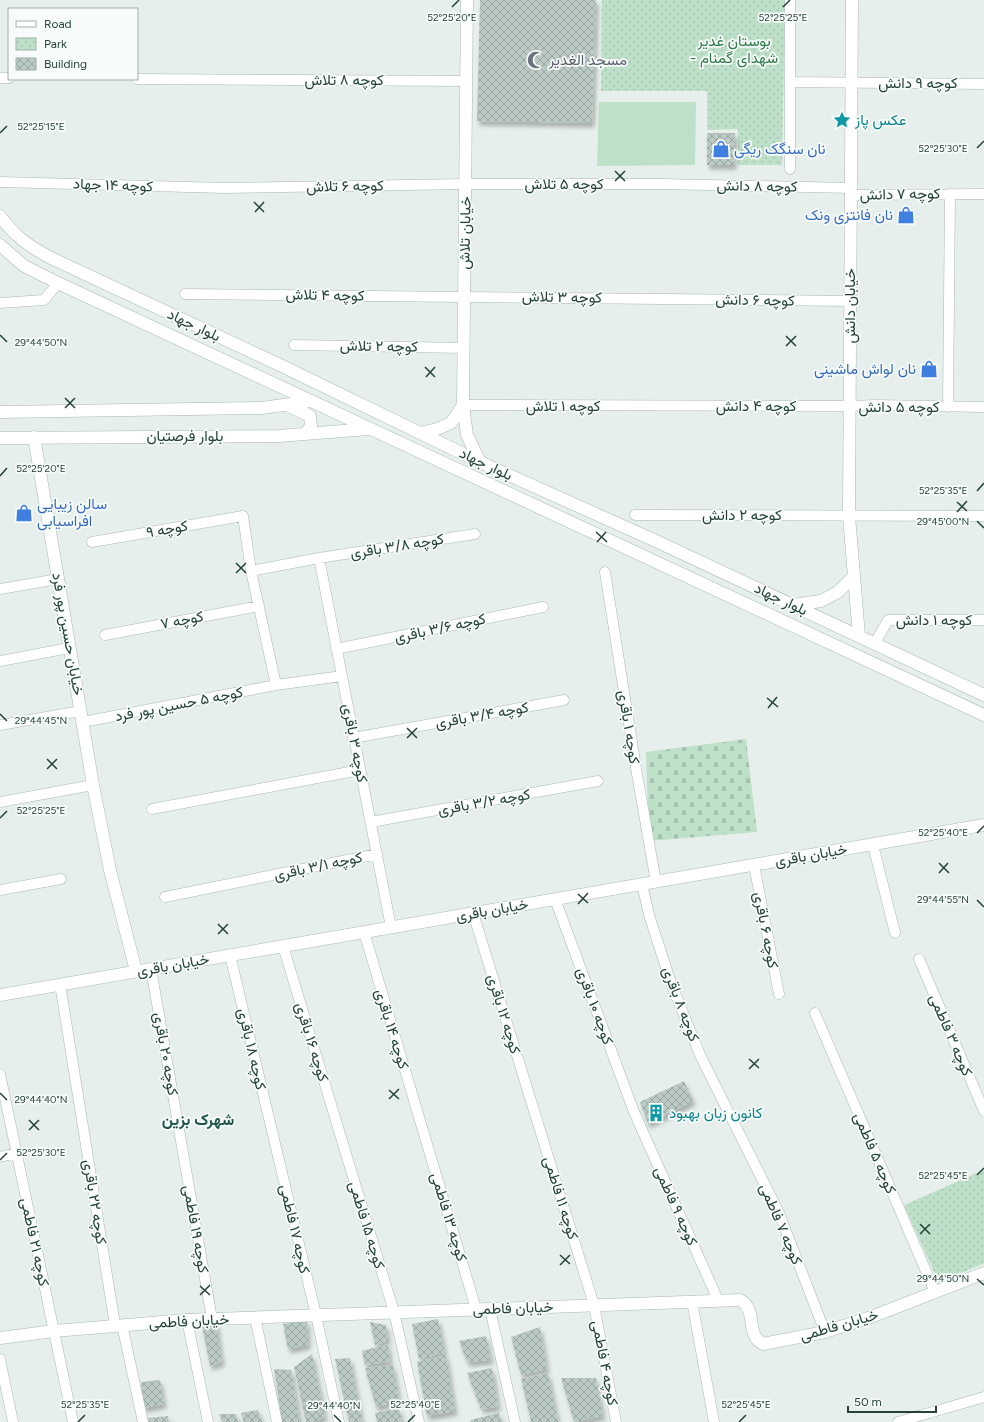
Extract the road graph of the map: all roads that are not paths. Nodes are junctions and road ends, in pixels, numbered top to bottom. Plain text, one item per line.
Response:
1 (467, 0) edge
2 (790, 0) edge
3 (852, 0) edge
4 (138, 79) edge
5 (466, 81) junction
6 (790, 82) junction
7 (851, 83) junction
8 (984, 84) edge
9 (790, 170) dead end
10 (0, 182) edge
11 (465, 184) junction
12 (662, 184) joint
13 (225, 188) joint
14 (851, 191) junction
15 (950, 194) junction
16 (984, 194) edge
17 (0, 216) edge
18 (0, 245) edge
19 (58, 283) junction
20 (185, 294) dead end
21 (464, 296) junction
22 (660, 299) joint
23 (850, 301) junction
24 (0, 303) edge
25 (231, 342) junction
26 (294, 344) dead end
27 (464, 348) junction
28 (223, 360) junction
29 (311, 401) junction
30 (287, 404) junction
31 (463, 405) junction
32 (662, 406) joint
33 (850, 406) junction
34 (948, 407) junction
35 (984, 407) edge
36 (0, 412) edge
37 (370, 428) junction
38 (420, 433) junction
39 (305, 434) junction
40 (34, 437) junction
41 (0, 438) edge
42 (480, 462) junction
43 (635, 515) dead end
44 (850, 516) junction
45 (984, 516) edge
46 (475, 534) dead end
47 (92, 542) dead end
48 (319, 558) junction
49 (252, 570) junction
50 (605, 572) dead end
51 (854, 576) junction
52 (58, 579) junction
53 (0, 589) edge
54 (793, 605) junction
55 (259, 606) junction
56 (543, 606) dead end
57 (984, 620) edge
58 (105, 635) dead end
59 (859, 636) junction
60 (875, 643) junction
61 (69, 648) junction
62 (336, 649) junction
63 (0, 661) edge
64 (342, 676) junction
65 (276, 685) junction
66 (984, 695) edge
67 (564, 700) dead end
68 (984, 715) edge
69 (82, 717) junction
70 (0, 725) edge
71 (353, 738) junction
72 (360, 770) junction
73 (598, 781) dead end
74 (93, 785) junction
75 (0, 802) edge
76 (152, 810) dead end
77 (370, 822) junction
78 (984, 825) edge
79 (872, 845) junction
80 (377, 854) junction
81 (754, 865) junction
82 (61, 879) dead end
83 (656, 882) junction
84 (642, 884) junction
85 (0, 890) edge
86 (165, 897) dead end
87 (555, 899) junction
88 (473, 913) junction
89 (391, 927) junction
90 (364, 932) junction
91 (895, 933) dead end
92 (283, 946) junction
93 (230, 955) junction
94 (919, 959) dead end
95 (151, 969) junction
96 (136, 971) junction
97 (60, 984) junction
98 (779, 994) dead end
99 (0, 995) edge
100 (815, 1013) dead end
101 (0, 1074) edge
102 (984, 1111) edge
103 (634, 1112) joint
104 (535, 1114) joint
105 (732, 1118) joint
106 (421, 1126) joint
107 (341, 1137) joint
108 (181, 1140) joint
109 (274, 1142) joint
110 (17, 1154) junction
111 (0, 1157) edge
112 (984, 1273) edge
113 (935, 1292) junction
114 (718, 1300) junction
115 (692, 1301) junction
116 (594, 1305) junction
117 (476, 1309) junction
118 (490, 1309) junction
119 (394, 1312) junction
120 (316, 1315) junction
121 (255, 1318) junction
122 (212, 1319) junction
123 (186, 1320) junction
124 (119, 1325) junction
125 (54, 1331) junction
126 (825, 1332) junction
127 (0, 1338) edge
128 (0, 1359) edge
129 (984, 1397) edge
130 (13, 1422) edge
131 (73, 1422) edge
132 (142, 1422) edge
133 (208, 1422) edge
134 (277, 1422) edge
135 (339, 1422) edge
136 (419, 1422) edge
137 (515, 1422) edge
138 (616, 1422) edge
139 (714, 1422) edge
140 (898, 1422) edge

1 - 5 street, خیابان تلاش
2 - 6 street
3 - 7 street, خیابان دانش
4 - 5 street, کوچه ۸ تلاش
5 - 11 street, خیابان تلاش
6 - 7 street, کوچه ۹ دانش
6 - 9 street
7 - 8 street, کوچه ۹ دانش
7 - 14 street, خیابان دانش
10 - 13 street, کوچه ۱۴ جهاد
11 - 12 street, کوچه ۵ تلاش
11 - 13 street, کوچه ۶ تلاش
11 - 21 street, خیابان تلاش
12 - 14 street, کوچه ۸ دانش
14 - 15 street, کوچه ۷ دانش
14 - 23 street, خیابان دانش
15 - 16 street, کوچه ۷ دانش
15 - 34 street
17 - 25 street, بلوار جهاد
18 - 19 street, بلوار جهاد
19 - 24 street
19 - 28 street, بلوار جهاد
20 - 21 street, کوچه ۴ تلاش
21 - 22 street, کوچه ۳ تلاش
21 - 27 street, خیابان تلاش
22 - 23 street, کوچه ۶ دانش
23 - 33 street, خیابان دانش
25 - 28 street
25 - 38 street, بلوار جهاد
26 - 27 street, کوچه ۲ تلاش
27 - 31 street, خیابان تلاش
28 - 29 street, بلوار جهاد
29 - 30 street, بلوار فرصتیان
29 - 37 street, بلوار جهاد
30 - 36 street, بلوار فرصتیان
30 - 39 street
31 - 32 street, کوچه ۱ تلاش
31 - 38 street
31 - 42 street, خیابان تلاش
32 - 33 street, کوچه ۴ دانش
33 - 34 street, کوچه ۵ دانش
33 - 44 street, خیابان دانش
34 - 35 street, کوچه ۵ دانش
37 - 39 street, بلوار فرصتیان
37 - 68 street, بلوار جهاد
38 - 42 street, بلوار جهاد
39 - 40 street, بلوار فرصتیان
40 - 41 street, بلوار فرصتیان
40 - 52 street, خیابان حسین پور فرد
42 - 54 street, بلوار جهاد
43 - 44 street, کوچه ۲ دانش
44 - 45 street, کوچه ۲ دانش
44 - 51 street, خیابان دانش
46 - 48 street, کوچه ۳/۸ باقری
47 - 49 street, کوچه ۹
48 - 49 street, کوچه ۳/۸ باقری
48 - 62 street, کوچه ۳ باقری
49 - 55 street
50 - 83 street, کوچه ۱ باقری
51 - 54 street
51 - 59 street, خیابان دانش
52 - 53 street
52 - 61 street, خیابان حسین پور فرد
54 - 59 street, بلوار جهاد
55 - 58 street, کوچه ۷
55 - 65 street
56 - 62 street, کوچه ۳/۶ باقری
57 - 60 street, کوچه ۱ دانش
59 - 60 street, بلوار جهاد
60 - 66 street, بلوار جهاد
61 - 63 street
61 - 69 street, خیابان حسین پور فرد
62 - 64 street, کوچه ۳ باقری
64 - 65 street, کوچه ۵ حسین پور فرد
64 - 71 street, کوچه ۳ باقری
65 - 69 street, کوچه ۵ حسین پور فرد
67 - 71 street, کوچه ۳/۴ باقری
69 - 70 street, کوچه ۵ حسین پور فرد
69 - 74 street, خیابان حسین پور فرد
71 - 72 street, کوچه ۳ باقری
72 - 76 street
72 - 77 street, کوچه ۳ باقری
73 - 77 street, کوچه ۳/۲ باقری
74 - 75 street
74 - 96 street, خیابان حسین پور فرد
77 - 80 street, کوچه ۳ باقری
78 - 79 street, خیابان باقری
79 - 81 street, خیابان باقری
79 - 91 street
80 - 86 street, کوچه ۳/۱ باقری
80 - 89 street, کوچه ۳ باقری
81 - 83 street, خیابان باقری
81 - 98 street, کوچه ۶ باقری
82 - 85 street
83 - 84 street, خیابان باقری
84 - 87 street, خیابان باقری
84 - 105 street, کوچه ۸ باقری
87 - 88 street, خیابان باقری
87 - 103 street, کوچه ۱۰ باقری
88 - 89 street, خیابان باقری
88 - 104 street, کوچه ۱۲ باقری
89 - 90 street, خیابان باقری
90 - 92 street, خیابان باقری
90 - 106 street, کوچه ۱۴ باقری
92 - 93 street, خیابان باقری
92 - 107 street, کوچه ۱۶ باقری
93 - 95 street, خیابان باقری
93 - 109 street, کوچه ۱۸ باقری
94 - 102 street, کوچه ۳ فاطمی
95 - 96 street, خیابان باقری
95 - 108 street, کوچه ۲۰ باقری
96 - 97 street, خیابان باقری
97 - 99 street, خیابان باقری
97 - 124 street, کوچه ۲۲ باقری
100 - 113 street, کوچه ۵ فاطمی
101 - 110 street, کوچه ۲۱ فاطمی
103 - 114 street, کوچه ۹ فاطمی
104 - 116 street, کوچه ۱۱ فاطمی
105 - 126 street, کوچه ۷ فاطمی
106 - 117 street, کوچه ۱۳ فاطمی
107 - 119 street, کوچه ۱۵ فاطمی
108 - 122 street, کوچه ۱۹ فاطمی
109 - 120 street, کوچه ۱۷ فاطمی
110 - 111 street
110 - 125 street, کوچه ۲۱ فاطمی
112 - 113 street, خیابان فاطمی
113 - 126 street, خیابان فاطمی
114 - 115 street, خیابان فاطمی
114 - 126 street, خیابان فاطمی
115 - 116 street, خیابان فاطمی
115 - 139 street
116 - 118 street, خیابان فاطمی
116 - 138 street, کوچه ۴ فاطمی
117 - 118 street, خیابان فاطمی
117 - 119 street, خیابان فاطمی
118 - 137 street
119 - 120 street, خیابان فاطمی
119 - 136 street, کوچه ۱۵ فاطمی
120 - 121 street, خیابان فاطمی
120 - 135 street, کوچه ۱۷ فاطمی
121 - 122 street, خیابان فاطمی
121 - 134 street
122 - 123 street, خیابان فاطمی
123 - 124 street, خیابان فاطمی
123 - 133 street
124 - 125 street, خیابان فاطمی
124 - 132 street, کوچه ۲۲ باقری
125 - 127 street, خیابان فاطمی
125 - 131 street, کوچه ۲۱ فاطمی
128 - 130 street
129 - 140 street

